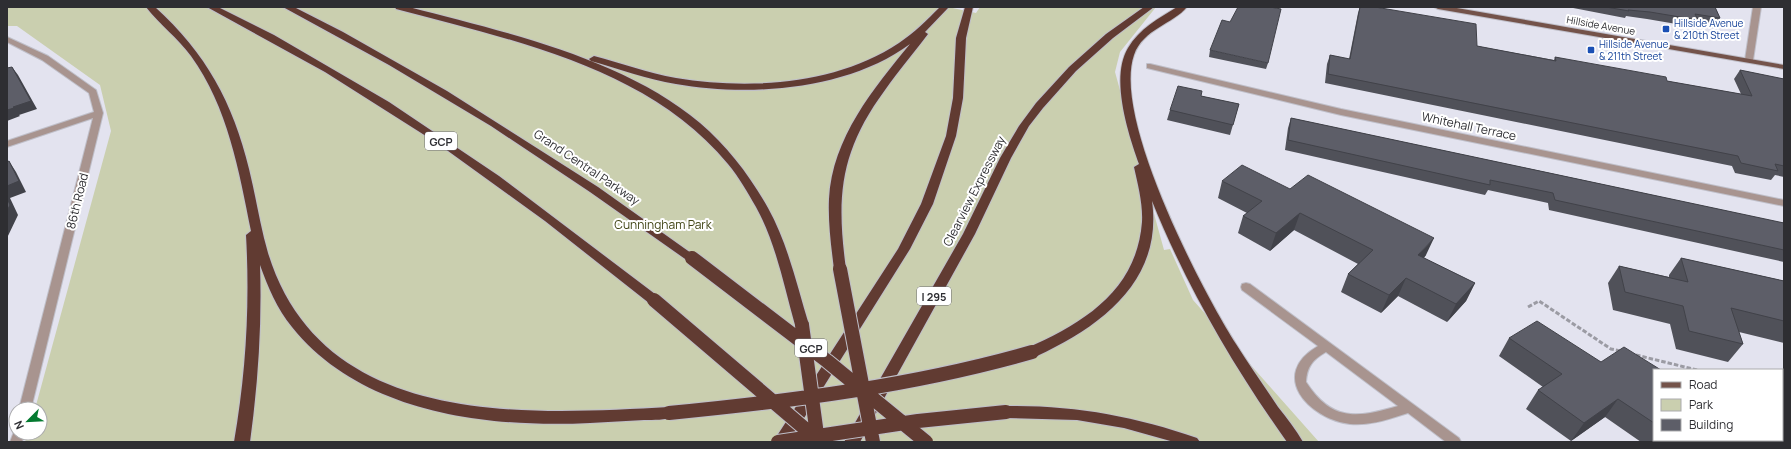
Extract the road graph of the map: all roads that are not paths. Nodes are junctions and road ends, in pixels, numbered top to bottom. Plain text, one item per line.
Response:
1 (150, 7) edge
2 (211, 7) edge
3 (287, 7) edge
4 (399, 7) edge
5 (943, 7) edge
6 (969, 7) edge
7 (1150, 7) edge
8 (1183, 7) edge
9 (1438, 7) edge
10 (1757, 7) edge
11 (1469, 10) edge
12 (7, 39) edge
13 (520, 40) junction
14 (1749, 60) junction
15 (1150, 66) dead end
16 (1784, 67) edge
17 (99, 113) junction
18 (1131, 117) junction
19 (7, 144) edge
20 (247, 190) junction
21 (1784, 203) edge
22 (1246, 287) dead end
23 (1327, 346) junction
24 (27, 401) edge
25 (1410, 408) junction
26 (242, 442) edge
27 (780, 442) edge
28 (819, 442) edge
29 (852, 442) edge
30 (873, 442) edge
31 (926, 442) edge
32 (1192, 442) edge
33 (1295, 442) edge
34 (1455, 442) edge

1 - 20 highway
2 - 28 highway, GCP, bridge
3 - 31 highway, Grand Central Parkway / GCP, bridge
4 - 13 highway
5 - 13 highway
5 - 30 highway, bridge
6 - 27 highway
7 - 29 highway, Clearview Expressway / I 295
8 - 18 highway
9 - 11 main road, Hillside Avenue
10 - 14 street
11 - 14 main road, Hillside Avenue
12 - 17 street, 86th Road
13 - 28 highway, bridge
14 - 16 main road, Hillside Avenue
15 - 21 street, Whitehall Terrace
17 - 19 street
17 - 24 street, 86th Road
18 - 20 highway, bridge
18 - 33 highway
20 - 26 highway
22 - 23 street
23 - 25 street
23 - 25 street
25 - 34 street
27 - 32 highway, bridge

